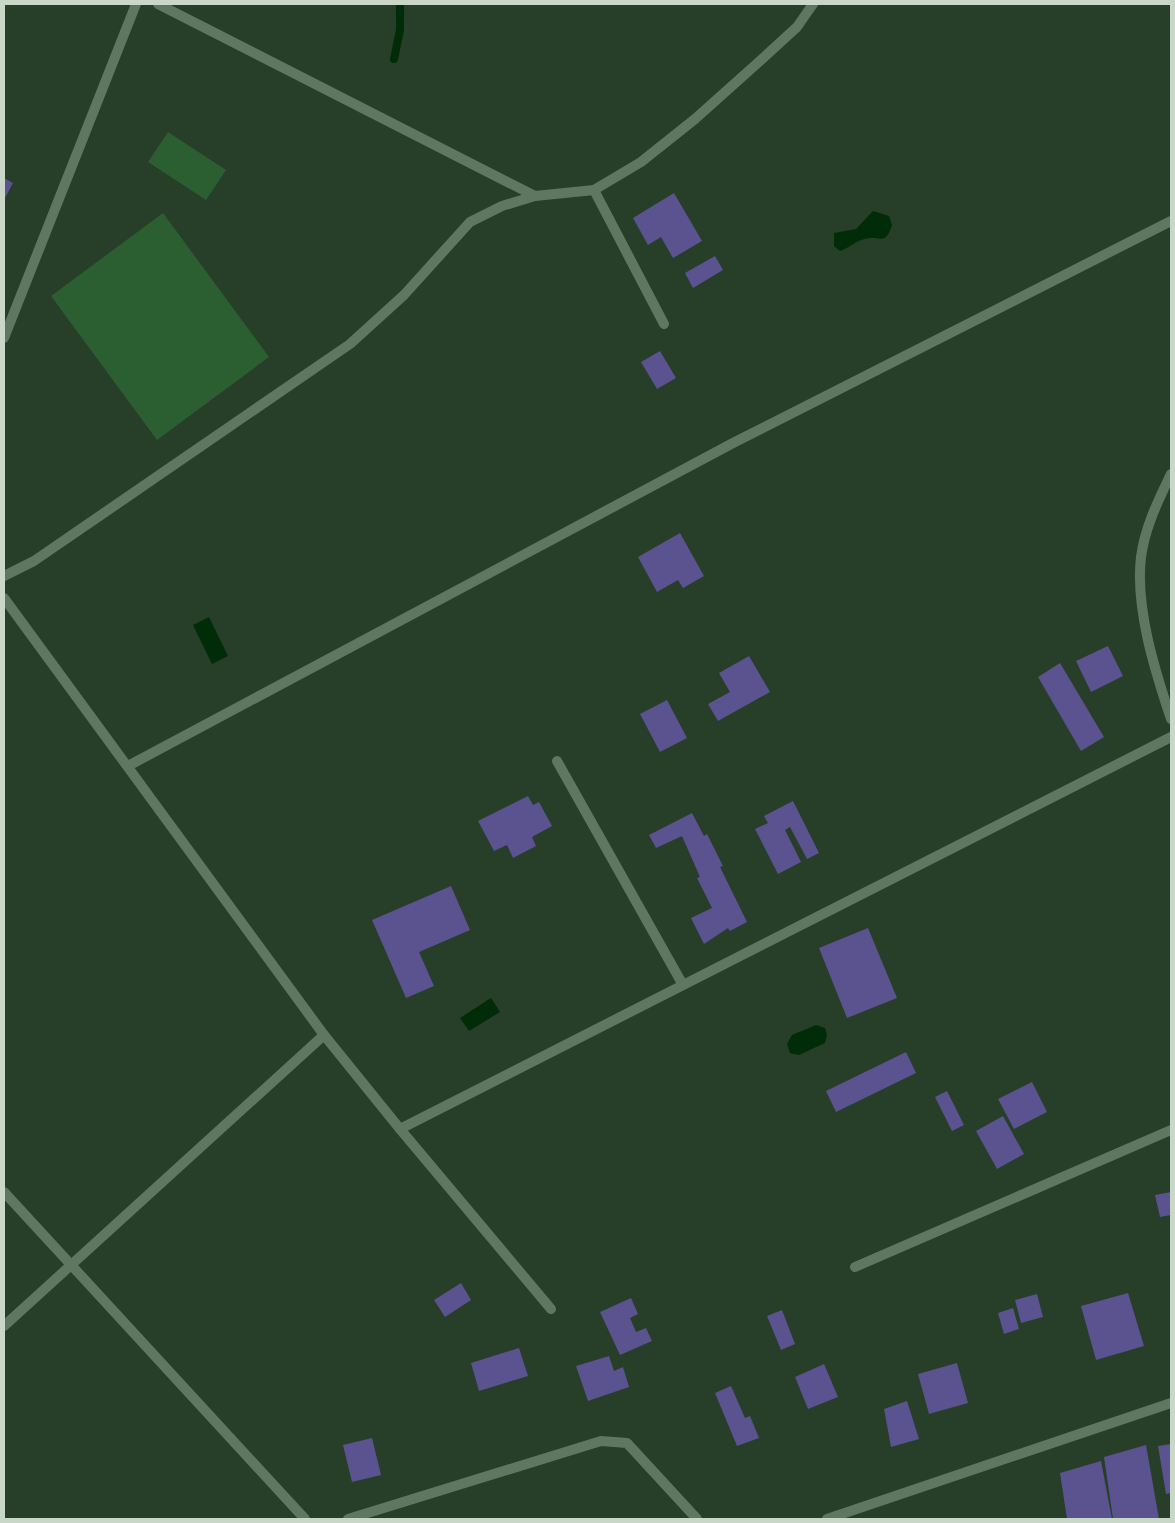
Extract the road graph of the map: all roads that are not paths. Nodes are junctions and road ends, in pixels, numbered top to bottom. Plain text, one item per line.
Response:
1 (136, 4) edge
2 (158, 4) edge
3 (813, 4) edge
4 (594, 190) junction
5 (535, 196) junction
6 (1171, 221) edge
7 (664, 324) dead end
8 (4, 338) edge
9 (1171, 474) edge
10 (4, 576) edge
11 (4, 598) edge
12 (1171, 719) edge
13 (1171, 737) edge
14 (557, 761) dead end
15 (128, 766) junction
16 (683, 985) junction
17 (324, 1035) junction
18 (400, 1129) junction
19 (1171, 1130) edge
20 (4, 1192) edge
21 (70, 1264) junction
22 (855, 1267) dead end
23 (551, 1309) dead end
24 (4, 1326) edge
25 (1171, 1403) edge
26 (305, 1519) edge
27 (348, 1519) edge
28 (697, 1519) edge
29 (826, 1519) edge

1 - 8 street
2 - 5 street
3 - 4 street
4 - 5 street
4 - 7 street
5 - 10 street
6 - 15 street
9 - 12 street
11 - 15 street
13 - 16 street
14 - 16 street
15 - 17 street
16 - 18 street
17 - 18 street
17 - 21 street
18 - 23 street
19 - 22 street
20 - 21 street
21 - 24 street
21 - 26 street
25 - 29 street
27 - 28 street

